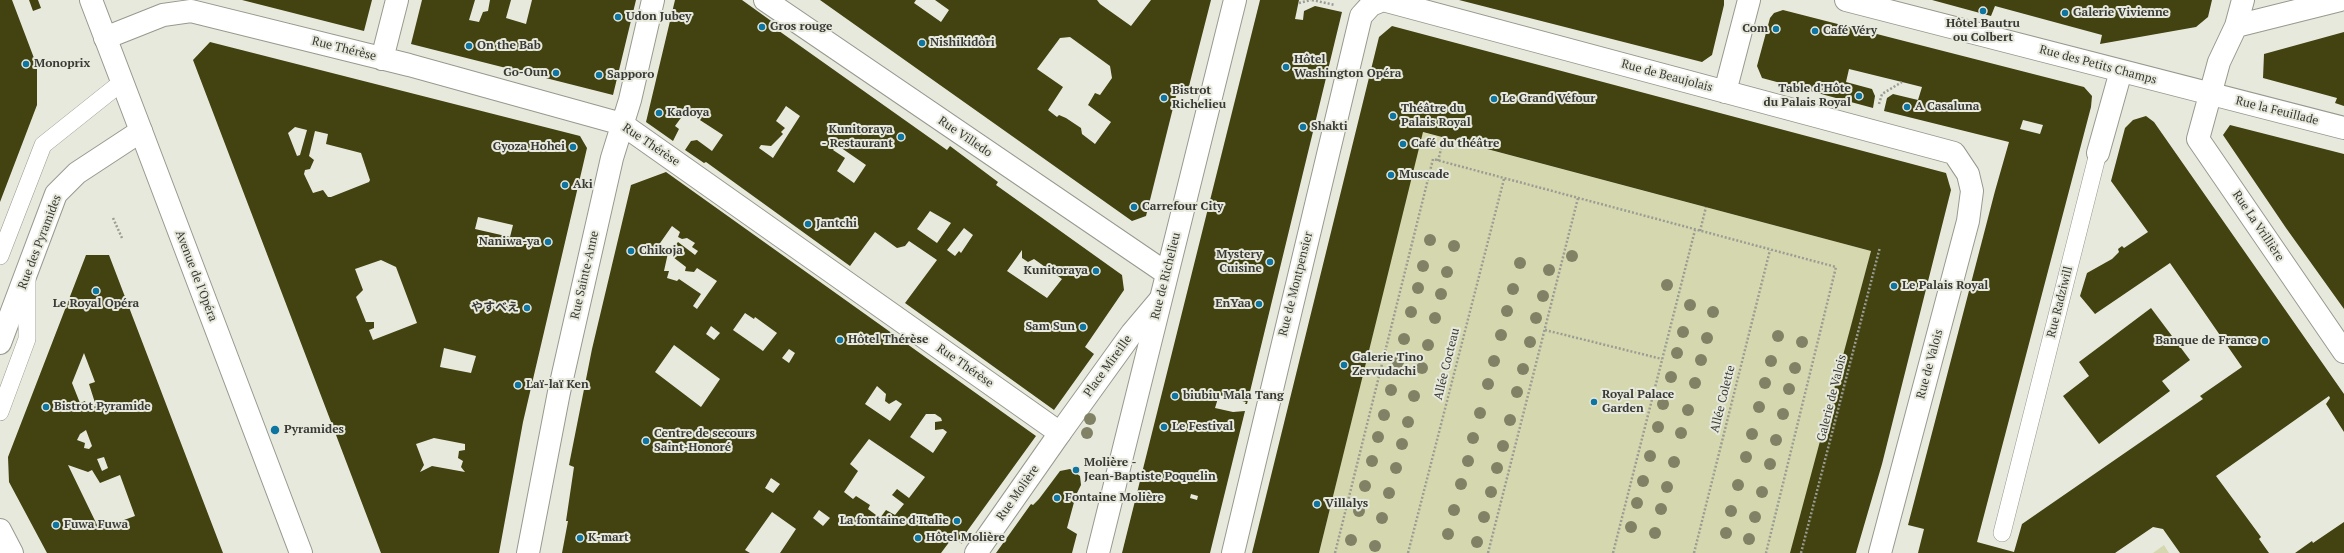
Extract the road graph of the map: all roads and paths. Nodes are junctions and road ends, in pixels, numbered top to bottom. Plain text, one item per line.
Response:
1 (91, 0) edge
2 (397, 0) edge
3 (653, 0) edge
4 (765, 0) edge
5 (1235, 0) edge
6 (1312, 0) edge
7 (1749, 0) edge
8 (1846, 0) edge
9 (2243, 0) edge
10 (2340, 0) edge
11 (1299, 3) dead end
12 (1328, 3) dead end
13 (1360, 16) joint
14 (2236, 26) junction
15 (105, 38) junction
16 (382, 59) junction
17 (2121, 71) junction
18 (122, 82) junction
19 (1902, 82) dead end
20 (1725, 92) junction
21 (1882, 94) dead end
22 (2210, 94) junction
23 (622, 124) junction
24 (2344, 128) edge
25 (141, 131) junction
26 (1444, 137) dead end
27 (2098, 153) joint
28 (1438, 161) junction
29 (1968, 174) joint
30 (1504, 180) junction
31 (1578, 198) junction
32 (1706, 207) dead end
33 (113, 218) dead end
34 (1695, 230) junction
35 (1700, 231) junction
36 (122, 238) dead end
37 (1880, 247) dead end
38 (1770, 250) junction
39 (0, 256) edge
40 (1166, 273) junction
41 (27, 275) junction
42 (1159, 301) junction
43 (1545, 330) junction
44 (0, 343) edge
45 (2344, 352) edge
46 (1662, 359) junction
47 (0, 412) edge
48 (1060, 433) junction
49 (0, 530) edge
50 (2002, 533) dead end
51 (12, 553) edge
52 (300, 553) edge
53 (528, 553) edge
54 (976, 553) edge
55 (1098, 553) edge
56 (1233, 553) edge
57 (1335, 553) edge
58 (1408, 553) edge
59 (1488, 553) edge
60 (1613, 553) edge
61 (1694, 553) edge
62 (1766, 553) edge
63 (1801, 553) edge
64 (1880, 553) edge

1 - 15 street, Avenue de l'Opéra
2 - 16 street
3 - 23 street, Rue Sainte-Anne
4 - 40 street, Rue Villedo
5 - 40 street, Rue de Richelieu
6 - 11 path
6 - 12 path
7 - 20 street
8 - 17 street, Rue des Petits Champs
9 - 14 street, Rue La Vrillière
10 - 14 street
13 - 20 street, Rue de Beaujolais
13 - 56 street, Rue de Montpensier
14 - 22 street, Rue La Vrillière
15 - 16 street, Rue Thérèse
15 - 18 street, Avenue de l'Opéra
16 - 23 street, Rue Thérèse
17 - 22 street, Rue des Petits Champs
17 - 27 street, Rue Radziwill
18 - 25 street, Avenue de l'Opéra
18 - 39 lane
19 - 21 path
20 - 29 street, Rue de Beaujolais
22 - 24 street, Rue la Feuillade
22 - 45 street, Rue La Vrillière
23 - 48 street, Rue Thérèse
23 - 53 street, Rue Sainte-Anne
25 - 41 street, Rue des Pyramides
25 - 52 street, Avenue de l'Opéra
26 - 28 path
27 - 50 lane, Rue Radziwill
28 - 30 path
28 - 57 path
29 - 64 street, Rue de Valois
30 - 31 path
30 - 58 path, Allée Cocteau
31 - 34 path
31 - 43 path
32 - 35 path
33 - 36 path
34 - 35 path
34 - 46 path
35 - 38 path
37 - 63 path, Galerie de Valois
38 - 61 path, Allée Colette
38 - 62 path
40 - 42 street, Rue de Richelieu
41 - 44 street, Rue des Pyramides
41 - 47 lane
42 - 48 street, Place Mireille
42 - 55 street, Rue de Richelieu
43 - 46 path
43 - 59 path
46 - 60 path
48 - 54 street, Rue Molière
49 - 51 street

